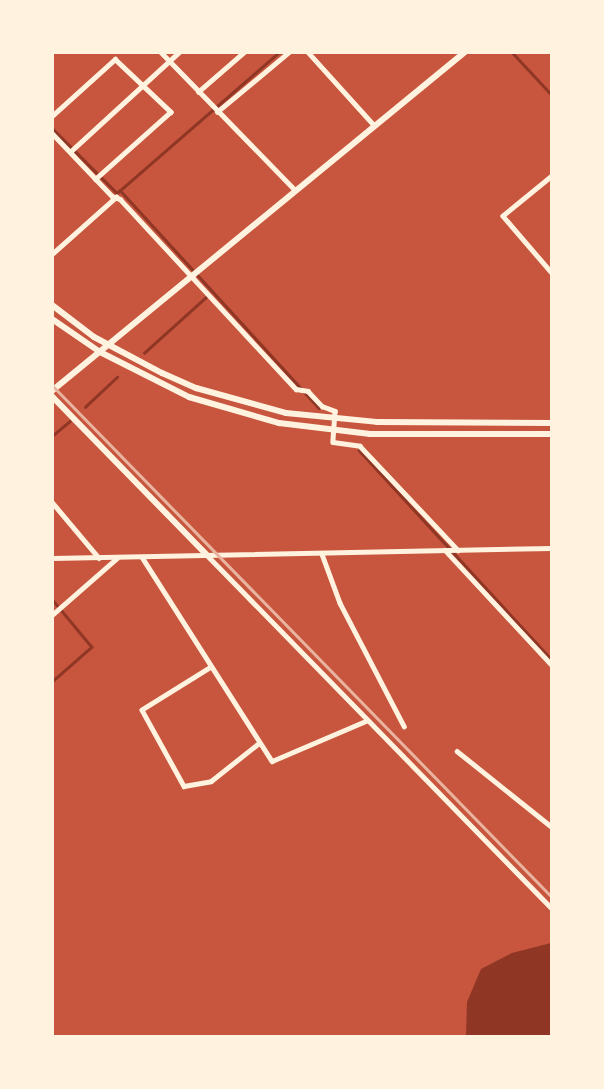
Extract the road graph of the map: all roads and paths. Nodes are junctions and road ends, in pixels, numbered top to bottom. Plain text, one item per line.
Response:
1 (161, 52) edge
2 (179, 52) edge
3 (244, 52) edge
4 (289, 52) edge
5 (308, 52) edge
6 (466, 52) edge
7 (170, 61) junction
8 (143, 85) junction
9 (198, 92) junction
10 (217, 112) junction
11 (52, 116) edge
12 (374, 126) junction
13 (52, 133) edge
14 (72, 150) junction
15 (552, 176) edge
16 (98, 178) junction
17 (294, 189) junction
18 (116, 197) junction
19 (52, 254) edge
20 (552, 272) edge
21 (193, 274) junction
22 (52, 305) edge
23 (52, 320) edge
24 (108, 345) junction
25 (100, 352) junction
26 (52, 391) edge
27 (52, 396) edge
28 (334, 420) junction
29 (552, 423) edge
30 (333, 432) junction
31 (552, 434) edge
32 (52, 502) edge
33 (552, 548) edge
34 (451, 550) junction
35 (206, 554) junction
36 (322, 554) junction
37 (142, 557) junction
38 (52, 558) edge
39 (99, 558) junction
40 (117, 558) junction
41 (52, 615) edge
42 (552, 665) edge
43 (211, 667) junction
44 (366, 721) junction
45 (404, 726) dead end
46 (259, 743) junction
47 (458, 751) dead end
48 (552, 827) edge
49 (552, 908) edge

1 - 7 street
2 - 7 street
3 - 9 street
4 - 10 street
5 - 12 street
6 - 12 street
7 - 8 street
7 - 9 street
8 - 11 street
8 - 14 street
8 - 16 street
9 - 10 street
10 - 17 street
12 - 17 street
13 - 14 street
14 - 16 street
15 - 20 street
16 - 18 street
17 - 21 street
18 - 19 street
18 - 21 street
21 - 24 street
21 - 28 street
22 - 24 main road
23 - 25 main road
24 - 25 street
24 - 28 main road
25 - 26 street
25 - 30 main road
27 - 35 street
28 - 29 main road
28 - 30 street
30 - 31 main road
30 - 34 street
32 - 39 street
33 - 34 street
34 - 36 street
34 - 42 street
35 - 36 street
35 - 37 street
35 - 44 street
36 - 45 street
37 - 40 street
37 - 43 street
38 - 39 street
39 - 40 street
40 - 41 street
43 - 46 street
43 - 46 street
44 - 46 street
44 - 49 street
47 - 48 street

